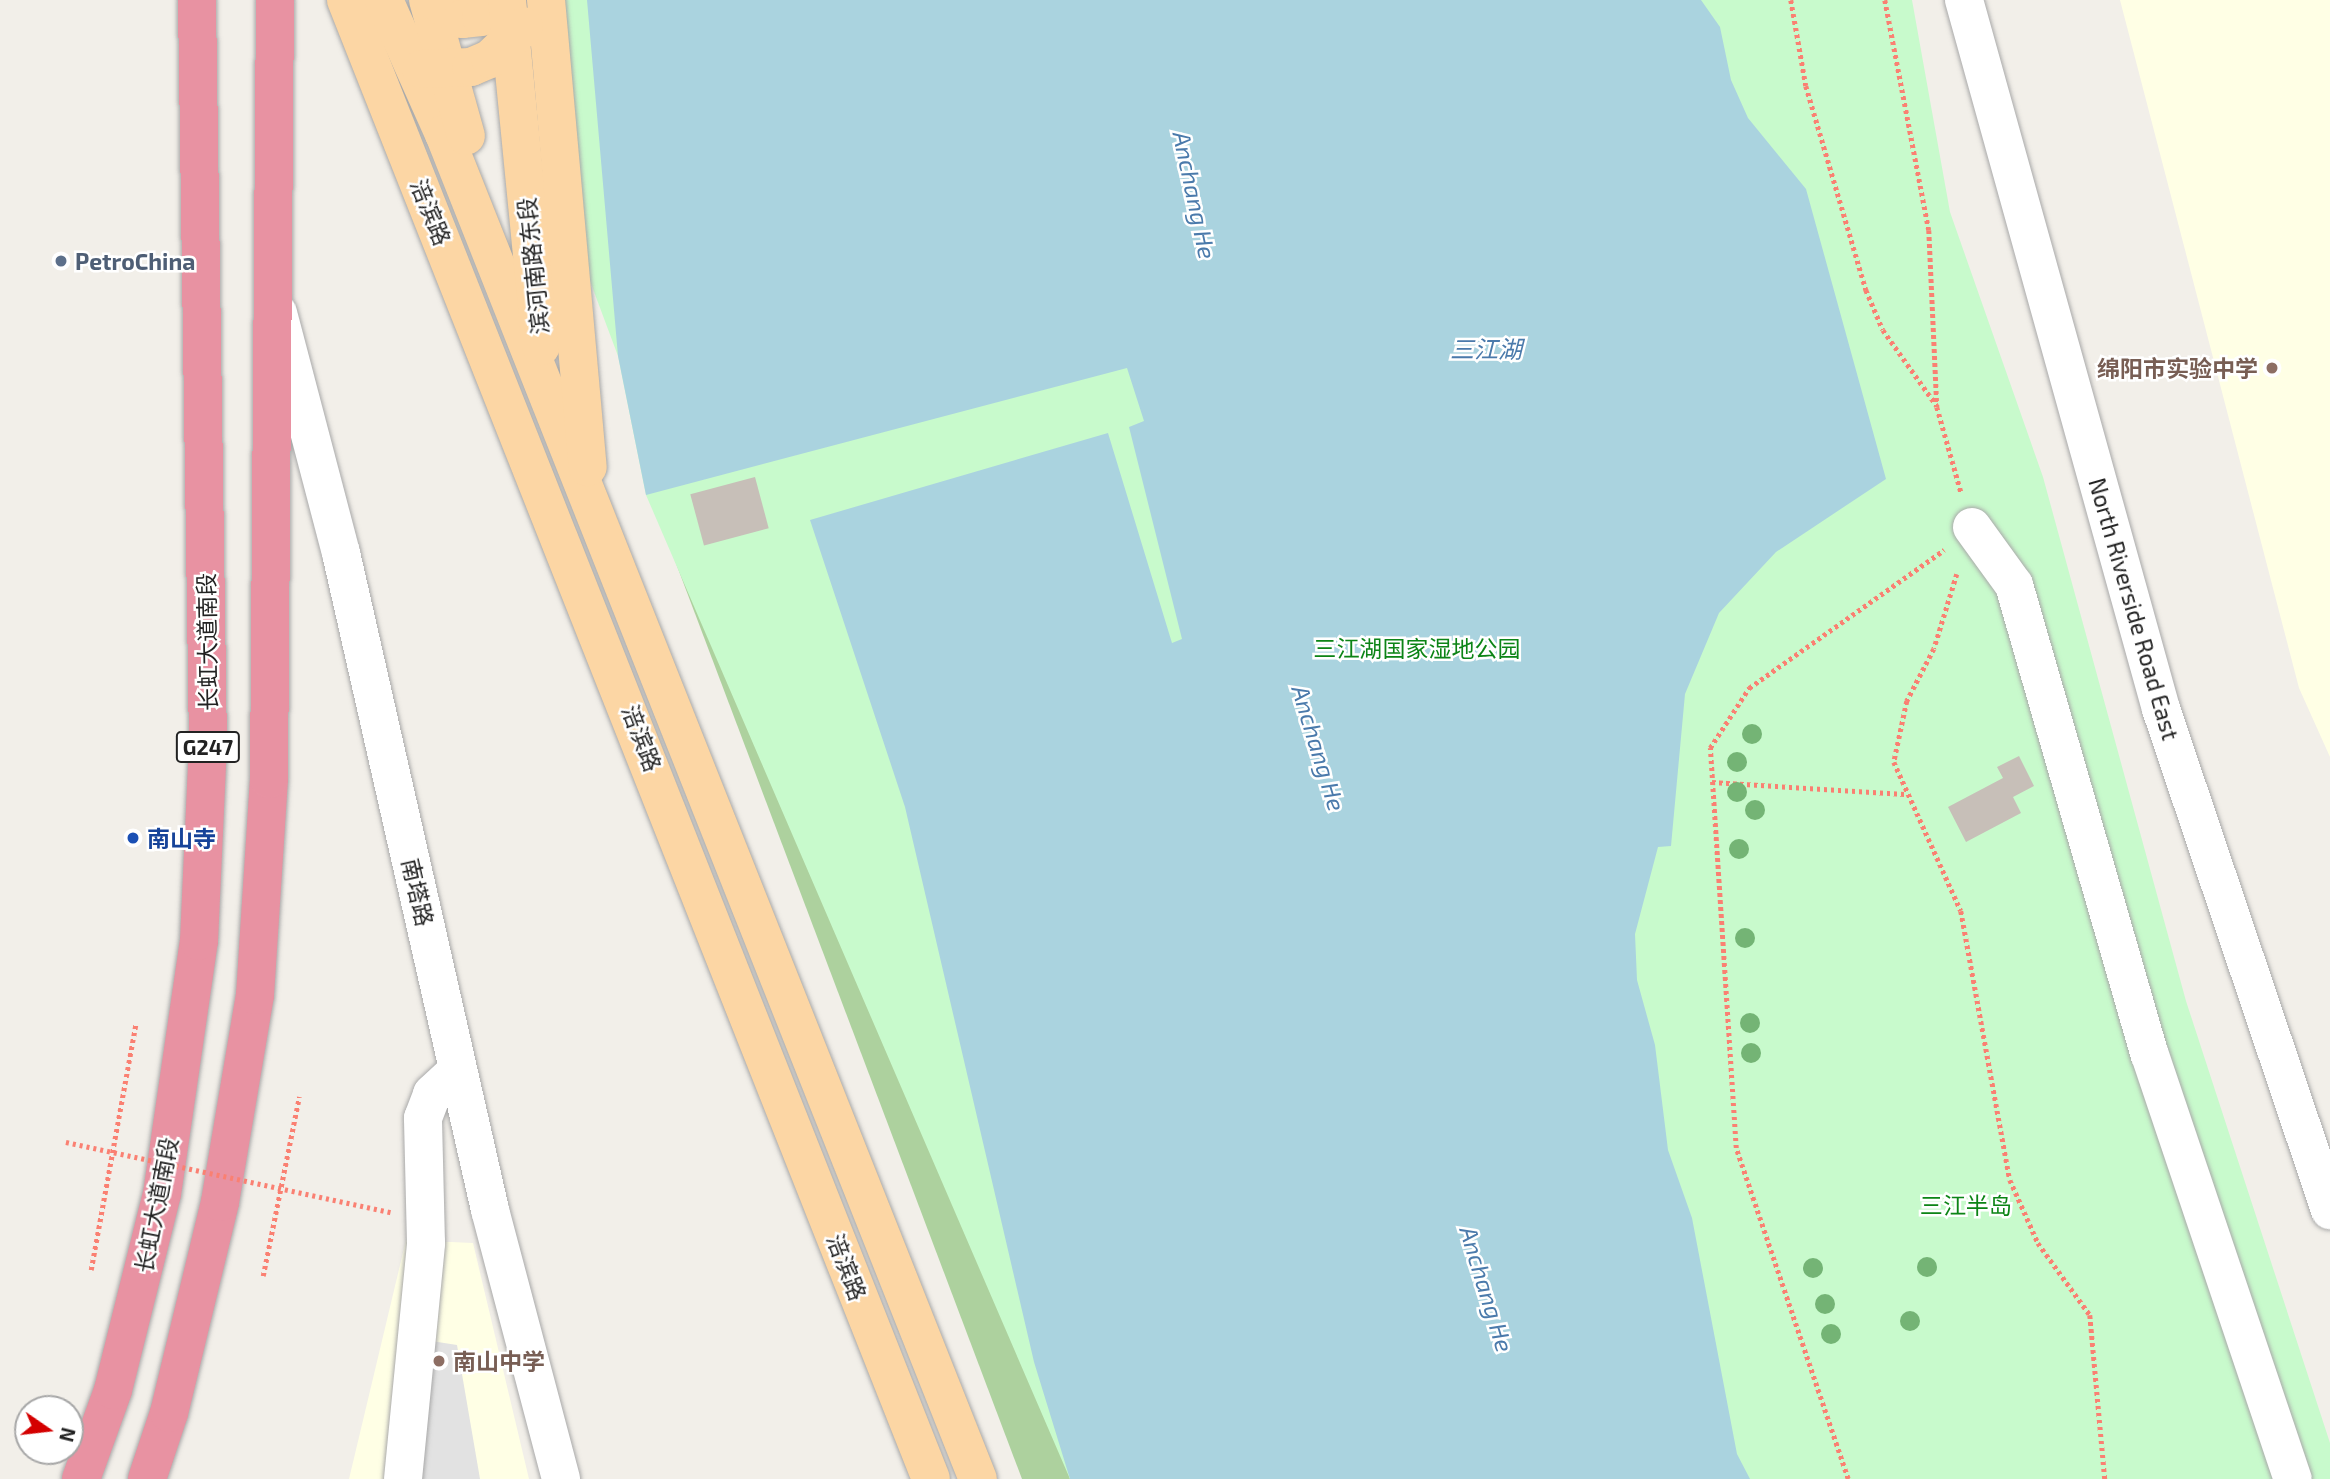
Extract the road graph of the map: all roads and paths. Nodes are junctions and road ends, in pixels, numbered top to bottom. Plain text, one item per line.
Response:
1 (197, 0) edge
2 (275, 0) edge
3 (346, 0) edge
4 (384, 0) edge
5 (430, 0) edge
6 (496, 0) edge
7 (507, 0) edge
8 (540, 0) edge
9 (546, 0) edge
10 (1791, 0) edge
11 (1885, 0) edge
12 (1964, 0) edge
13 (511, 41) junction
14 (365, 46) junction
15 (432, 70) junction
16 (276, 304) junction
17 (546, 394) junction
18 (1937, 407) junction
19 (592, 511) junction
20 (1972, 527) junction
21 (560, 533) junction
22 (1712, 782) junction
23 (1906, 794) junction
24 (136, 1023) dead end
25 (458, 1070) junction
26 (299, 1097) dead end
27 (66, 1142) dead end
28 (108, 1151) junction
29 (279, 1187) junction
30 (2330, 1210) edge
31 (394, 1213) dead end
32 (91, 1270) dead end
33 (262, 1276) dead end
34 (81, 1479) edge
35 (147, 1479) edge
36 (403, 1479) edge
37 (561, 1479) edge
38 (931, 1479) edge
39 (978, 1479) edge
40 (1848, 1479) edge
41 (2105, 1479) edge
42 (2293, 1479) edge

1 - 34 highway, 长虹大道南段 / G247
2 - 16 highway, G247
3 - 14 main road, 涪滨路
4 - 15 main road
5 - 6 main road
5 - 15 main road
7 - 13 main road, 滨河南路东段
8 - 13 main road
9 - 19 main road, 滨河南路东段
10 - 18 path
11 - 18 path
12 - 30 street, North Riverside Road East
13 - 15 main road
13 - 17 main road, 滨河南路东段
14 - 15 main road
14 - 21 main road, 涪滨路
15 - 17 main road
16 - 25 street, 南塔路
16 - 35 highway, G247
17 - 19 main road, 涪滨路
17 - 21 main road, 滨河南路东段
18 - 20 path
19 - 39 main road, 涪滨路
20 - 22 path
20 - 23 path
20 - 42 street
21 - 38 main road, 涪滨路
22 - 23 path
22 - 40 path
23 - 41 path
24 - 28 path
25 - 36 street
25 - 37 street, 南塔路
26 - 29 path
27 - 28 path, bridge
28 - 29 path, bridge
28 - 32 path
29 - 31 path, bridge
29 - 33 path

